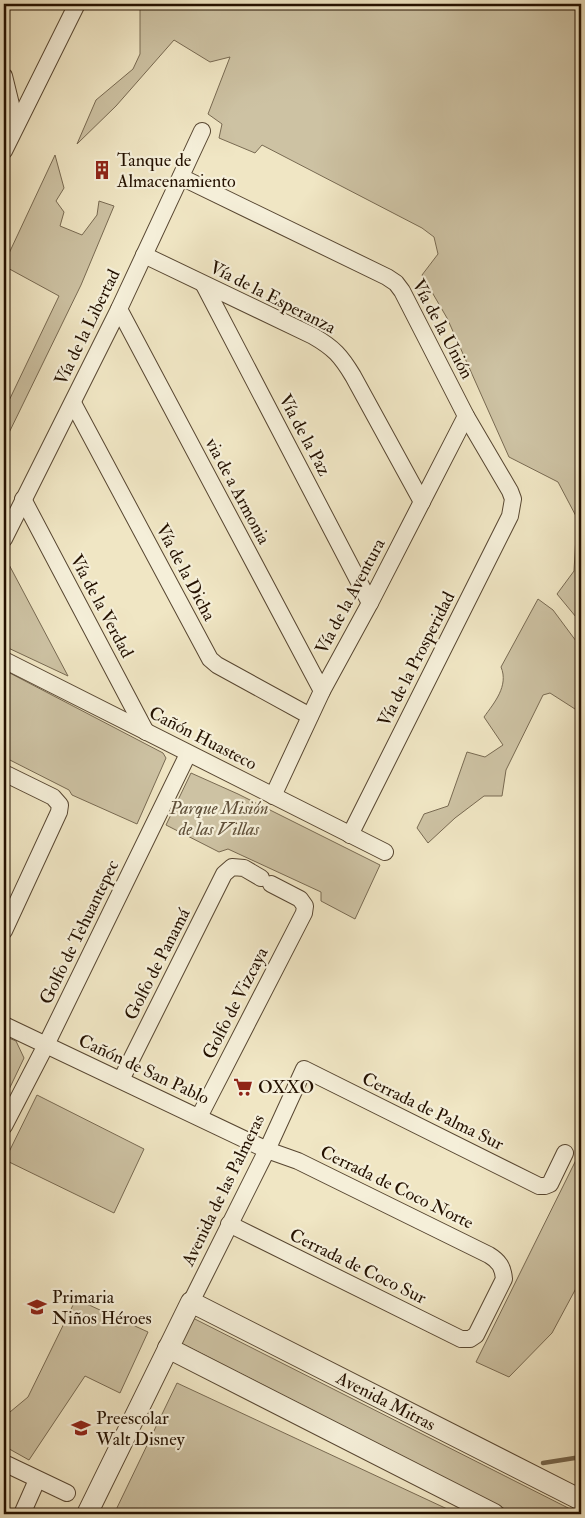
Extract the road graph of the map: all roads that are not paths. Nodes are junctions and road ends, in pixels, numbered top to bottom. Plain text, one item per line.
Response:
1 (77, 4) edge
2 (4, 76) edge
3 (16, 125) junction
4 (202, 131) dead end
5 (4, 151) edge
6 (181, 177) junction
7 (144, 255) junction
8 (204, 285) junction
9 (119, 309) junction
10 (73, 403) junction
11 (466, 416) junction
12 (23, 499) junction
13 (513, 499) joint
14 (422, 502) junction
15 (4, 539) edge
16 (370, 603) junction
17 (4, 660) edge
18 (322, 691) junction
19 (310, 716) junction
20 (146, 732) junction
21 (188, 754) junction
22 (4, 773) edge
23 (273, 796) junction
24 (350, 835) junction
25 (385, 852) dead end
26 (305, 906) joint
27 (4, 931) edge
28 (4, 1025) edge
29 (46, 1045) junction
30 (304, 1069) joint
31 (121, 1080) junction
32 (199, 1118) junction
33 (4, 1126) edge
34 (267, 1150) junction
35 (565, 1154) dead end
36 (229, 1224) junction
37 (191, 1302) junction
38 (470, 1339) joint
39 (168, 1348) junction
40 (4, 1464) edge
41 (37, 1480) junction
42 (67, 1493) dead end
43 (581, 1500) edge
44 (22, 1514) edge
45 (87, 1514) edge
46 (494, 1514) edge

1 - 3 street
2 - 3 street
3 - 5 street
4 - 6 street, Vía de la Libertad
6 - 7 street, Vía de la Libertad
6 - 11 street, Vía de la Unión
7 - 8 street, Vía de la Esperanza
7 - 9 street, Vía de la Libertad
8 - 14 street, Vía de la Esperanza
8 - 16 street, Vía de la Paz
9 - 10 street, Vía de la Libertad
9 - 18 street, via de a Armonia
10 - 12 street, Vía de la Libertad
10 - 19 street, Vía de la Dicha
11 - 13 street, Vía de la Unión
11 - 14 street, Vía de la Aventura
12 - 15 street, Vía de la Libertad
12 - 20 street, Vía de la Verdad
13 - 24 street, Vía de la Prosperidad
14 - 16 street, Vía de la Aventura
16 - 18 street, Vía de la Aventura
17 - 20 street, Cañón Huasteco
18 - 19 street, Vía de la Aventura
19 - 23 street, Vía de la Aventura
20 - 21 street, Cañón Huasteco
21 - 23 street, Cañón Huasteco
21 - 29 street, Golfo de Tehuantepec
22 - 27 street
23 - 24 street, Cañón Huasteco
24 - 25 street, Cañón Huasteco
26 - 31 street, Golfo de Panamá
26 - 32 street, Golfo de Vizcaya
28 - 29 street, Cañón de San Pablo
29 - 31 street, Cañón de San Pablo
29 - 33 street, Golfo de Tehuantepec
30 - 34 street, Avenida de las Palmeras
30 - 35 street, Cerrada de Palma Sur
31 - 32 street, Cañón de San Pablo
32 - 34 street, Cañón de San Pablo
34 - 36 street, Avenida de las Palmeras
34 - 38 street, Cerrada de Coco Norte
36 - 37 street, Avenida de las Palmeras
36 - 38 street, Cerrada de Coco Sur
37 - 39 street
37 - 43 street, Avenida Mitras
39 - 45 street
39 - 46 street
40 - 41 street
41 - 42 street
41 - 44 street

